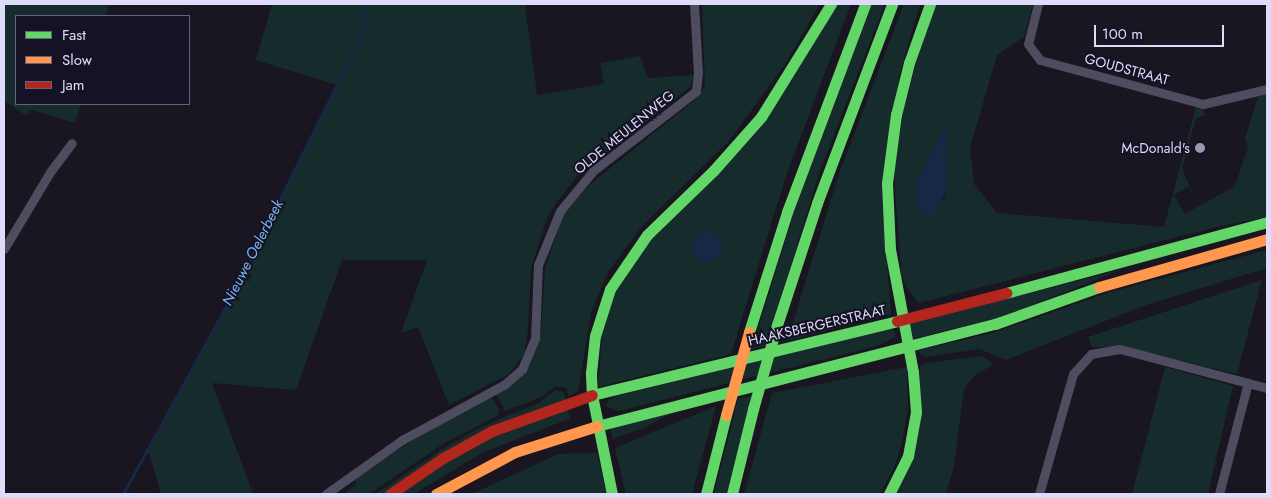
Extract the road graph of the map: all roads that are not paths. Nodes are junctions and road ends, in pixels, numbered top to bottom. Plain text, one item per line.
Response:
1 (694, 4) edge
2 (831, 4) edge
3 (865, 4) edge
4 (892, 4) edge
5 (930, 4) edge
6 (1038, 4) edge
7 (1267, 89) edge
8 (72, 143) dead end
9 (1267, 222) edge
10 (1267, 239) edge
11 (1242, 246) junction
12 (1267, 246) edge
13 (4, 250) edge
14 (903, 320) junction
15 (908, 346) junction
16 (1248, 383) junction
17 (1267, 388) edge
18 (592, 395) junction
19 (598, 426) junction
20 (326, 494) edge
21 (390, 494) edge
22 (436, 494) edge
23 (612, 494) edge
24 (706, 494) edge
25 (732, 494) edge
26 (889, 494) edge
27 (1039, 494) edge
28 (1219, 494) edge

1 - 20 street, OLDE MEULENWEG
2 - 18 main road
3 - 24 main road, bridge
4 - 25 main road, bridge
5 - 14 main road
6 - 7 street, GOUDSTRAAT
8 - 13 street
9 - 14 main road, HAAKSBERGERSTRAAT
10 - 11 main road
11 - 12 main road
11 - 15 main road
14 - 15 main road
14 - 18 main road, HAAKSBERGERSTRAAT
15 - 19 main road
15 - 26 main road
16 - 17 street
16 - 27 street
16 - 28 street
18 - 19 main road
18 - 21 main road, HAAKSBERGERSTRAAT
19 - 22 main road
19 - 23 main road

